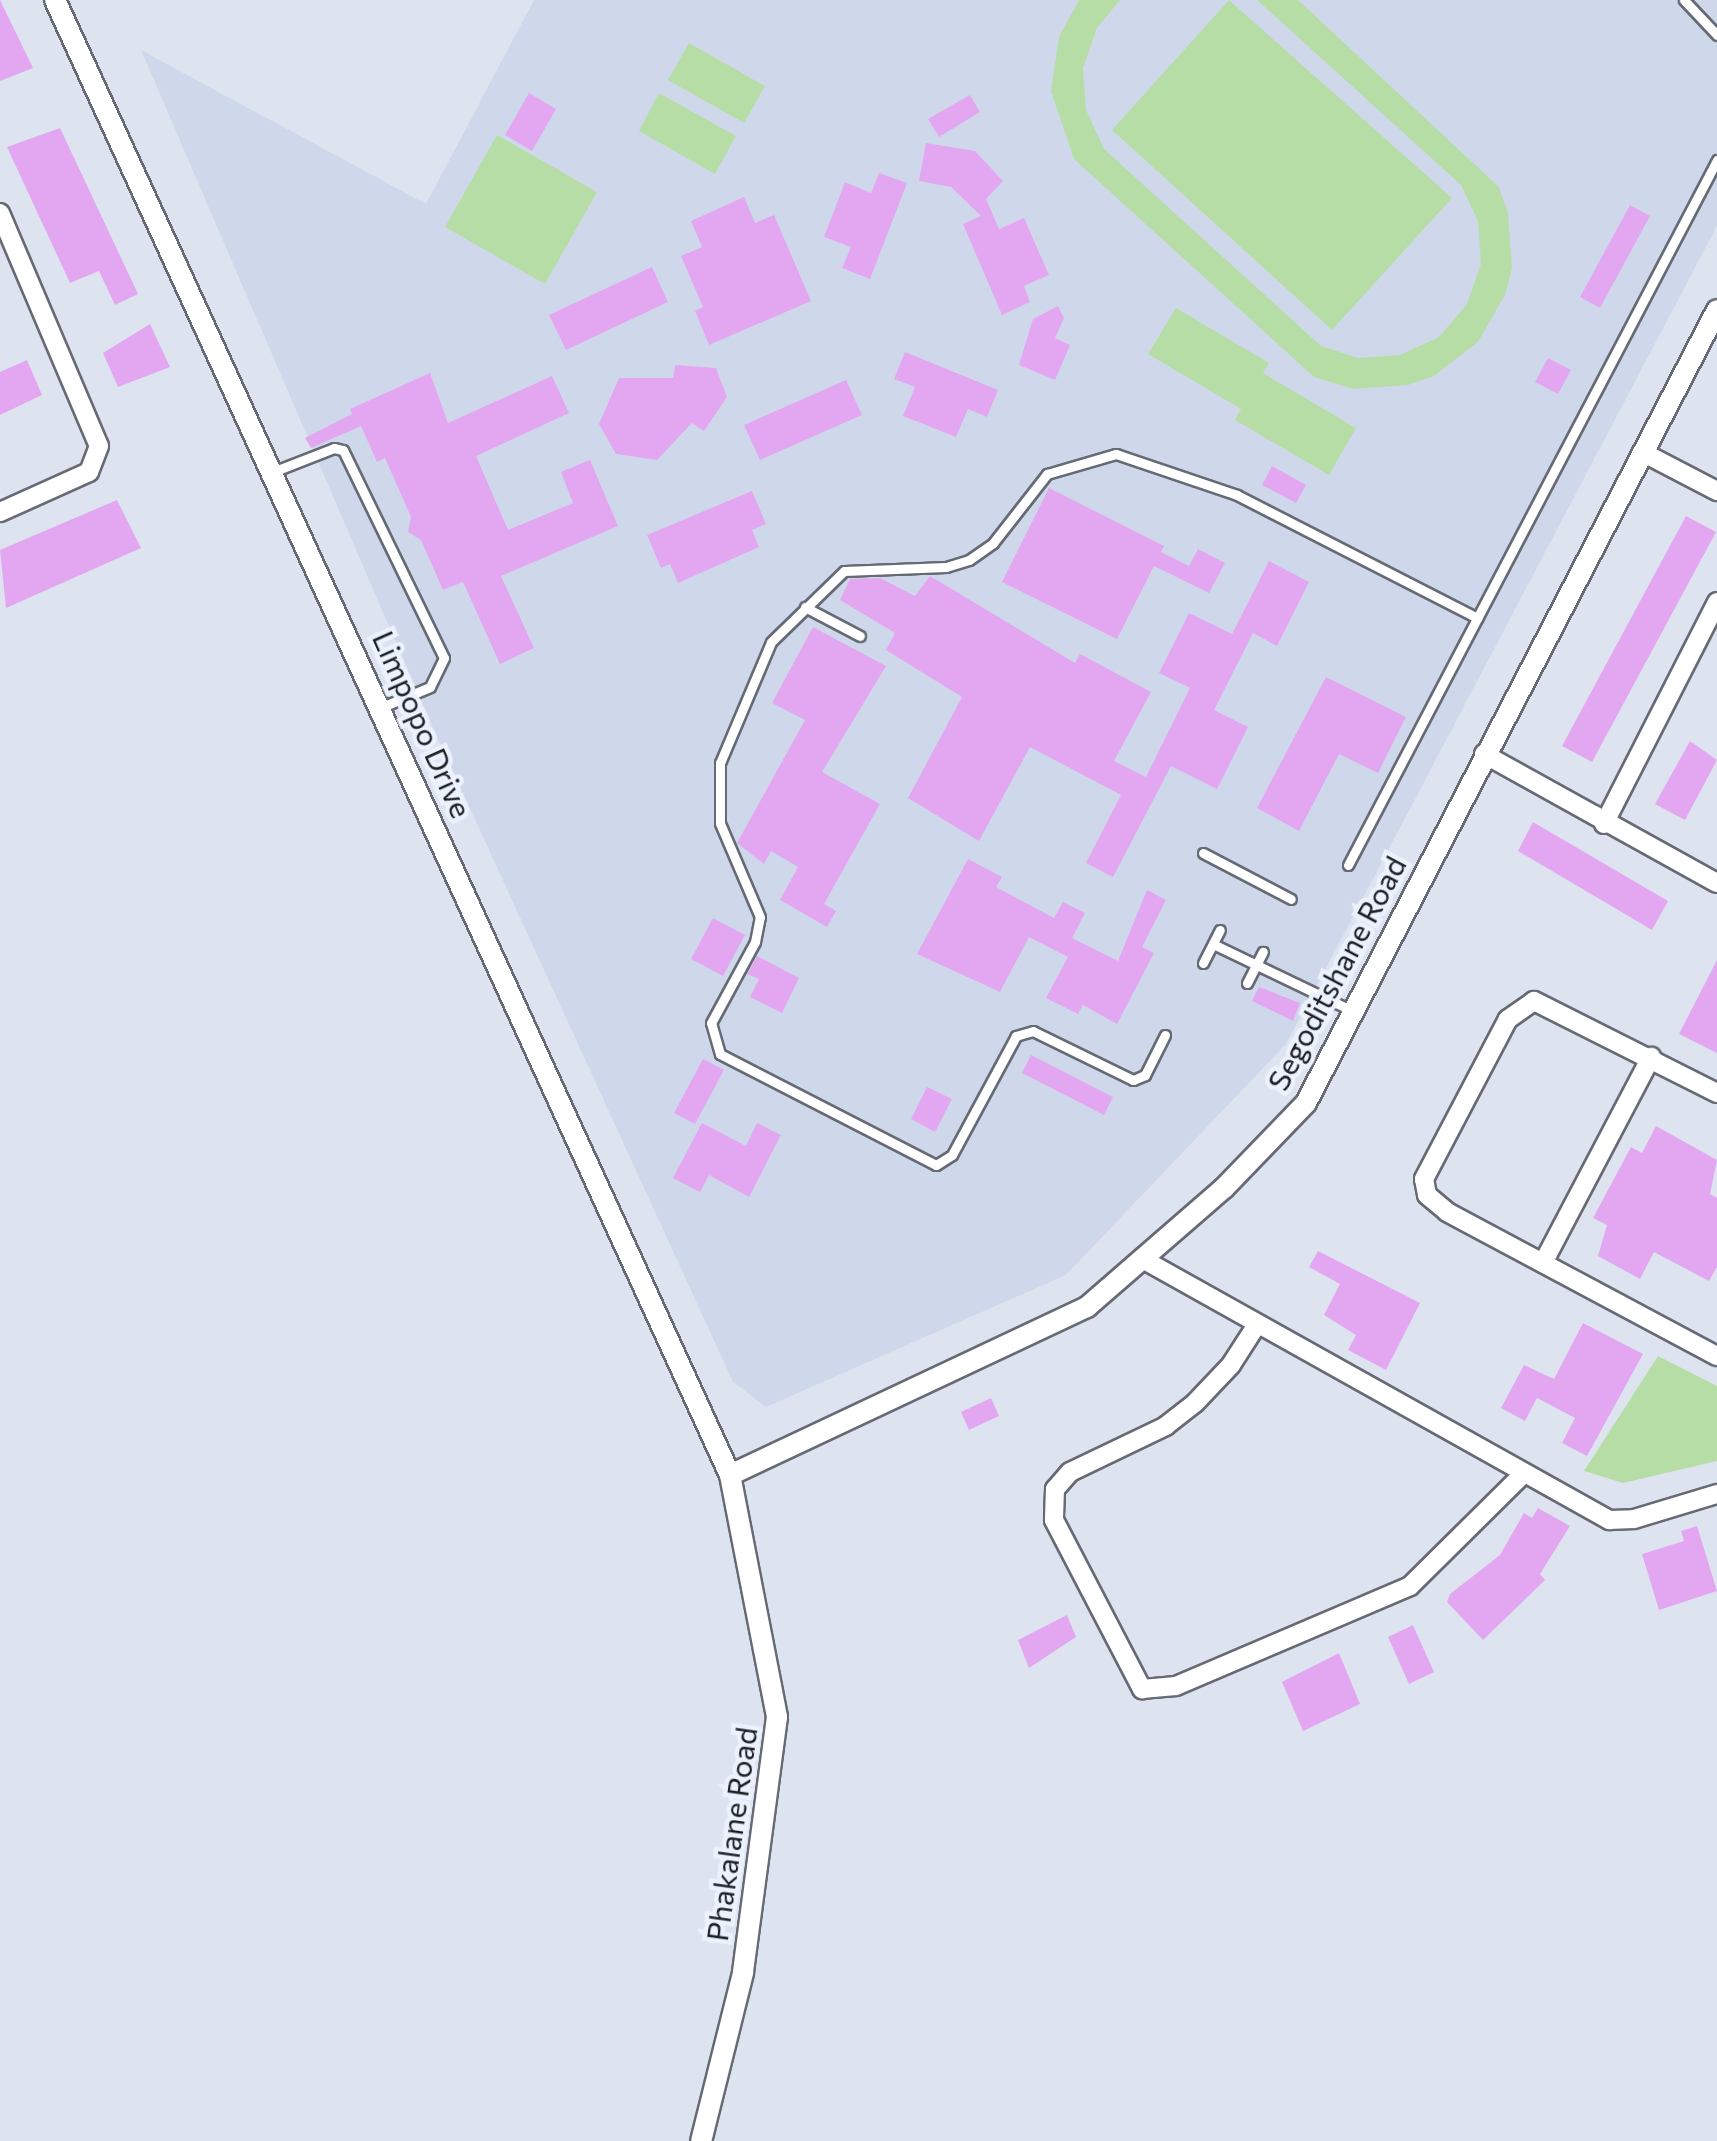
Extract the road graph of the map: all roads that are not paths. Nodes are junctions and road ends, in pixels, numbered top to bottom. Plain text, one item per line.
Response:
1 (54, 0) edge
2 (1684, 0) edge
3 (1717, 35) edge
4 (1717, 160) edge
5 (0, 214) edge
6 (1717, 310) edge
7 (1642, 452) junction
8 (276, 471) junction
9 (1717, 491) edge
10 (0, 512) edge
11 (1717, 602) edge
12 (805, 607) junction
13 (1477, 618) junction
14 (860, 636) dead end
15 (382, 707) junction
16 (1484, 754) junction
17 (1604, 824) junction
18 (1203, 853) dead end
19 (1348, 865) dead end
20 (1717, 883) edge
21 (1291, 899) dead end
22 (1220, 930) dead end
23 (1213, 944) junction
24 (1263, 952) dead end
25 (1204, 962) dead end
26 (1256, 966) junction
27 (1248, 983) dead end
28 (1353, 1011) junction
29 (1166, 1035) dead end
30 (1651, 1057) junction
31 (1717, 1093) edge
32 (1146, 1261) junction
33 (1542, 1263) junction
34 (1256, 1326) junction
35 (1717, 1355) edge
36 (1522, 1474) junction
37 (730, 1475) junction
38 (1717, 1494) edge
39 (701, 2141) edge

1 - 8 street, Limpopo Drive
2 - 3 lane
4 - 13 lane
5 - 10 street
6 - 7 street, Segoditshane Road
7 - 9 street
7 - 16 street, Segoditshane Road
8 - 15 street, Limpopo Drive
8 - 15 lane
11 - 17 street
12 - 13 lane
12 - 14 lane
12 - 29 lane
13 - 19 lane
15 - 37 street, Limpopo Drive
16 - 17 street
16 - 28 street, Segoditshane Road
17 - 20 street
18 - 21 lane
22 - 23 lane
23 - 25 lane
23 - 26 lane
24 - 26 lane
26 - 27 lane
26 - 28 lane
28 - 32 street, Segoditshane Road
30 - 31 street
30 - 33 street
30 - 33 street
32 - 34 street
32 - 37 street, Segoditshane Road
33 - 35 street
34 - 36 street
34 - 36 street
36 - 38 street
37 - 39 street, Phakalane Road

